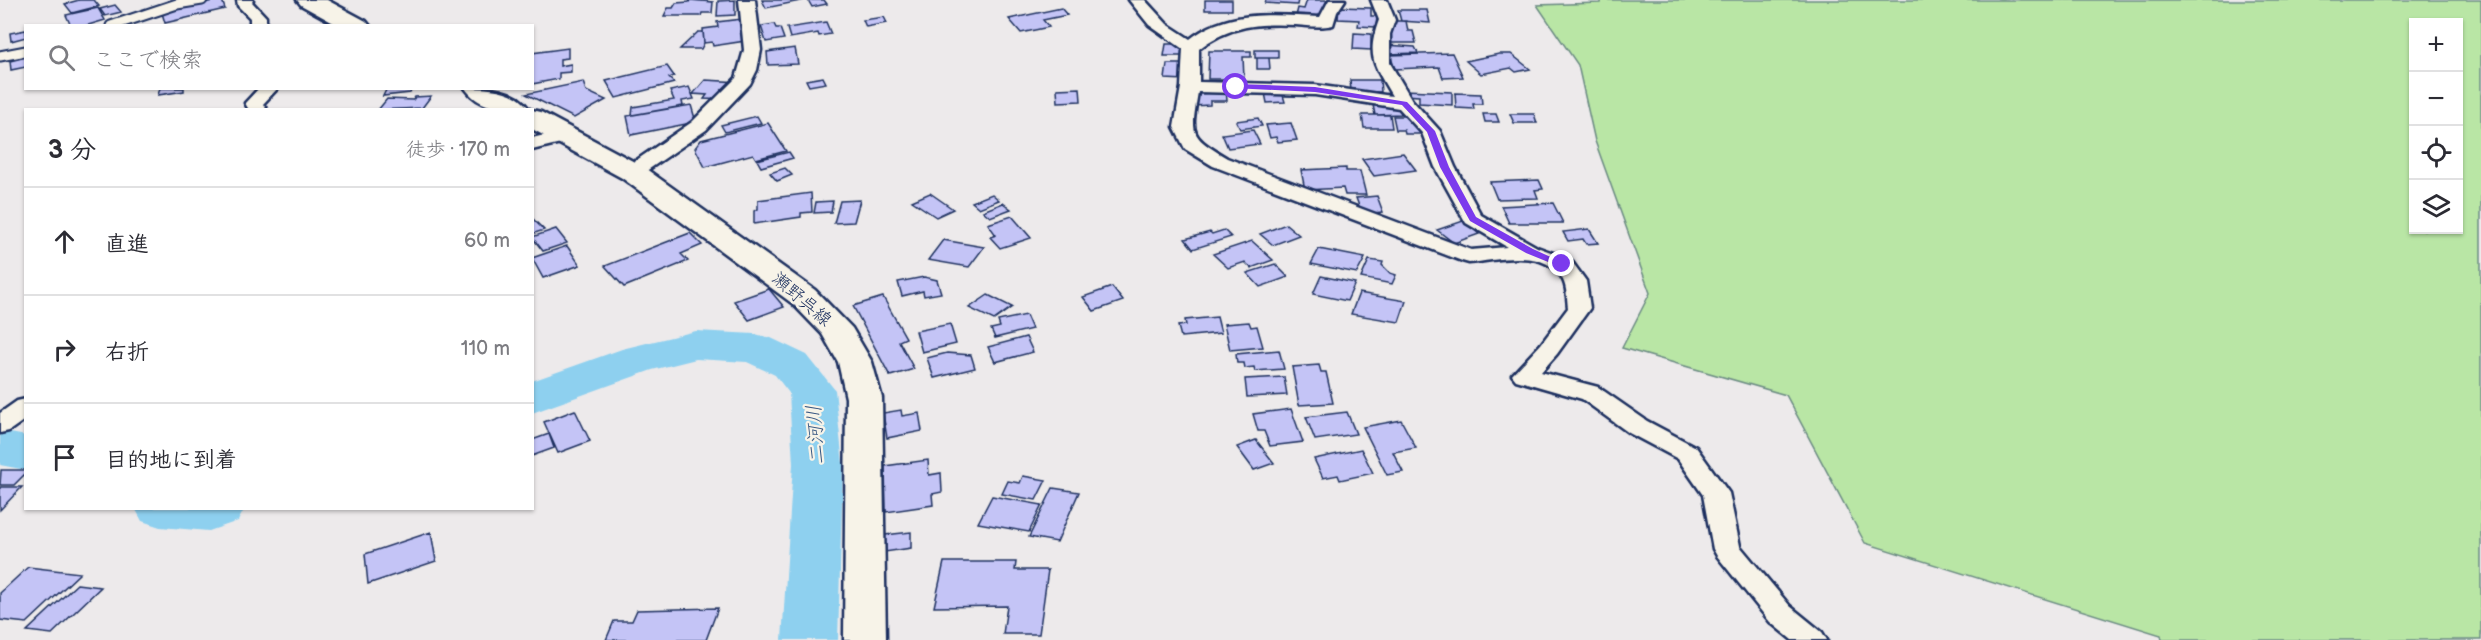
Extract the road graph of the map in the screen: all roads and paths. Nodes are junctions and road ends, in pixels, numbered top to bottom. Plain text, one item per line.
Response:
1 (202, 0) edge
2 (245, 0) edge
3 (309, 0) edge
4 (747, 0) edge
5 (1137, 0) edge
6 (1337, 0) edge
7 (1379, 0) edge
8 (117, 24) edge
9 (258, 24) edge
10 (354, 24) edge
11 (1191, 47) junction
12 (24, 51) edge
13 (0, 56) edge
14 (1190, 87) junction
15 (268, 90) edge
16 (482, 90) edge
17 (1405, 104) junction
18 (257, 108) edge
19 (513, 108) edge
20 (534, 119) edge
21 (566, 136) junction
22 (534, 144) edge
23 (632, 172) junction
24 (1530, 251) junction
25 (24, 409) edge
26 (0, 425) edge
27 (865, 640) edge
28 (1812, 640) edge

1 - 8 lane
2 - 9 street
3 - 10 main road
4 - 23 street
5 - 11 street
6 - 11 street
7 - 17 street
11 - 14 street
12 - 13 lane
14 - 17 street
14 - 24 street
15 - 18 street
16 - 19 main road
17 - 24 street
20 - 21 main road, 瀬野呉線
21 - 22 street
21 - 23 main road, 瀬野呉線
23 - 27 main road, 瀬野呉線
24 - 28 street
25 - 26 street

